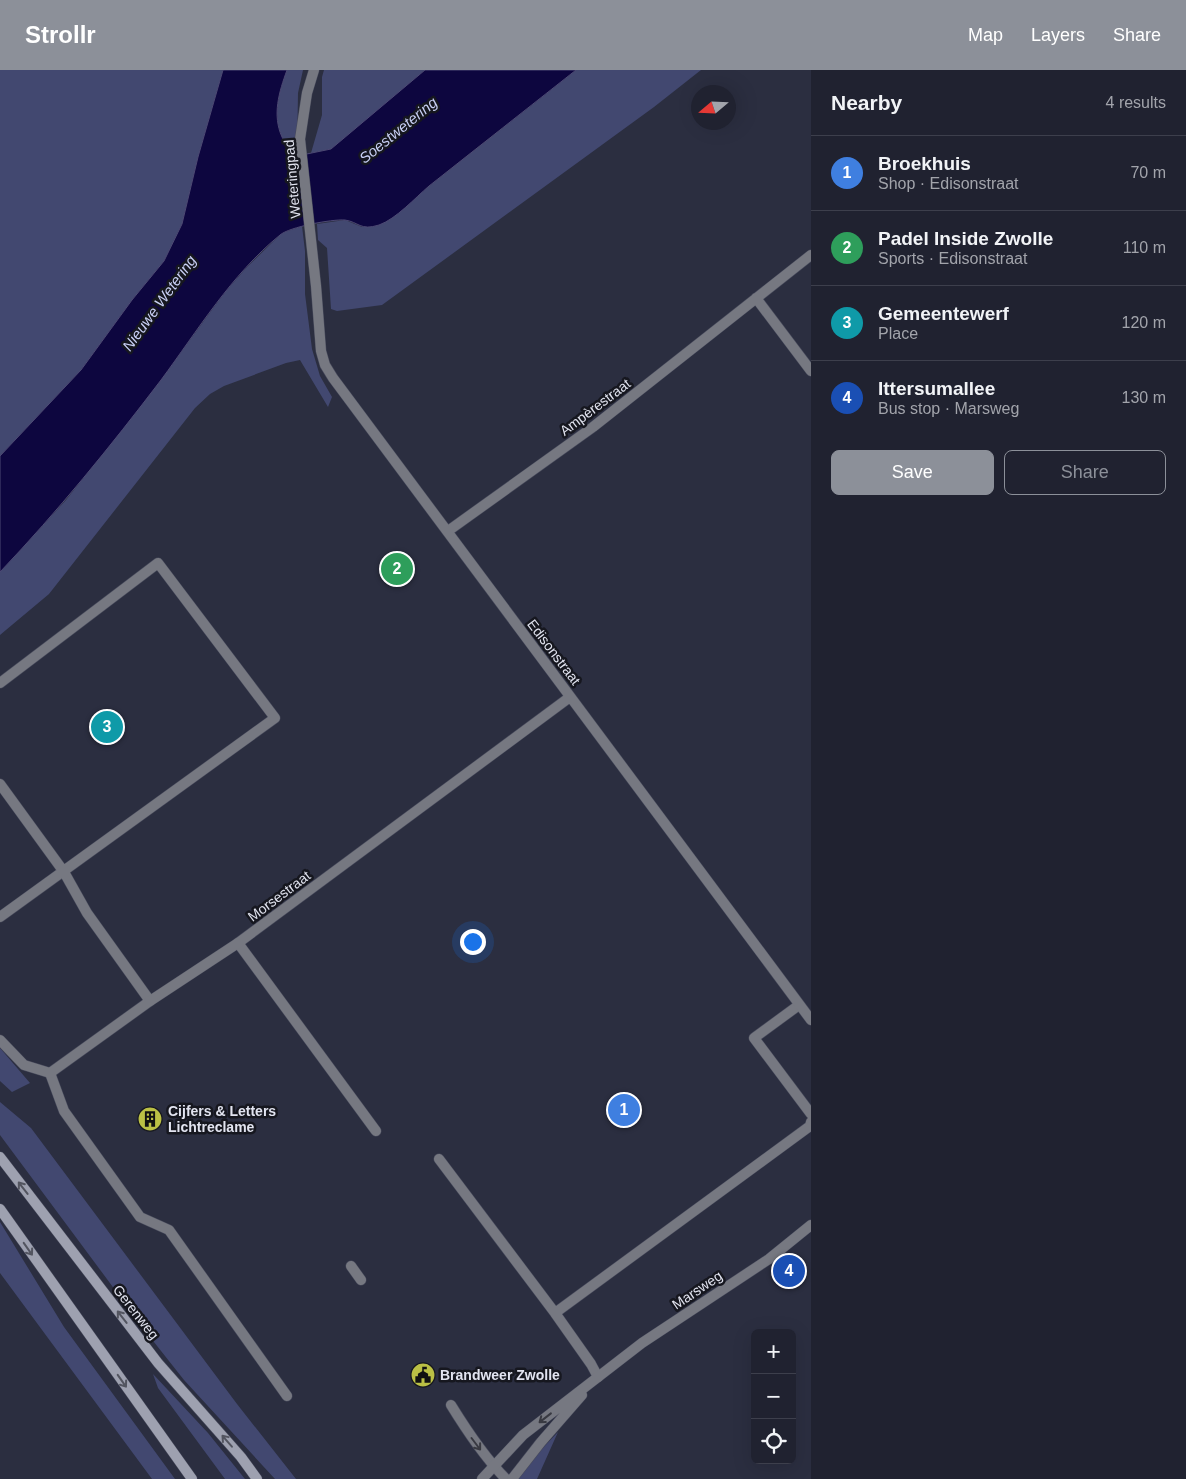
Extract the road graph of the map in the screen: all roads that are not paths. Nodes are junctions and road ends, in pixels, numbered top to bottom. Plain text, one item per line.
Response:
1 (314, 70) edge
2 (811, 255) edge
3 (316, 286) joint
4 (756, 298) junction
5 (811, 371) edge
6 (448, 531) junction
7 (0, 683) edge
8 (570, 697) junction
9 (0, 784) edge
10 (64, 872) junction
11 (0, 917) edge
12 (238, 943) junction
13 (150, 1001) junction
14 (799, 1005) junction
15 (811, 1020) edge
16 (0, 1040) edge
17 (50, 1073) junction
18 (811, 1114) edge
19 (811, 1122) edge
20 (376, 1131) dead end
21 (0, 1157) edge
22 (439, 1159) dead end
23 (0, 1209) edge
24 (811, 1225) edge
25 (351, 1266) dead end
26 (361, 1280) dead end
27 (555, 1313) junction
28 (598, 1377) junction
29 (287, 1396) dead end
30 (450, 1405) dead end
31 (493, 1467) junction
32 (192, 1479) edge
33 (257, 1479) edge
34 (482, 1479) edge
35 (506, 1479) edge
36 (512, 1479) edge

1 - 3 street, Weteringpad
2 - 4 street, Ampèrestraat
3 - 6 street, Edisonstraat
4 - 5 street
4 - 6 street, Ampèrestraat
6 - 8 street, Edisonstraat
7 - 10 street
8 - 12 street, Morsestraat
8 - 14 street, Edisonstraat
9 - 10 street
10 - 11 street
10 - 13 street
12 - 13 street, Morsestraat
12 - 20 street
13 - 17 street, Morsestraat
14 - 15 street, Edisonstraat
14 - 18 street
16 - 17 street
17 - 29 street
19 - 27 street
33 -> 21 main road, Gerenweg
22 - 27 street
23 -> 32 main road
24 - 28 street, Marsweg
25 - 26 street
27 - 28 street
28 -> 31 street, Marsweg
28 - 36 street, Marsweg
30 -> 31 street
31 - 34 street, Marsweg
31 - 35 street

